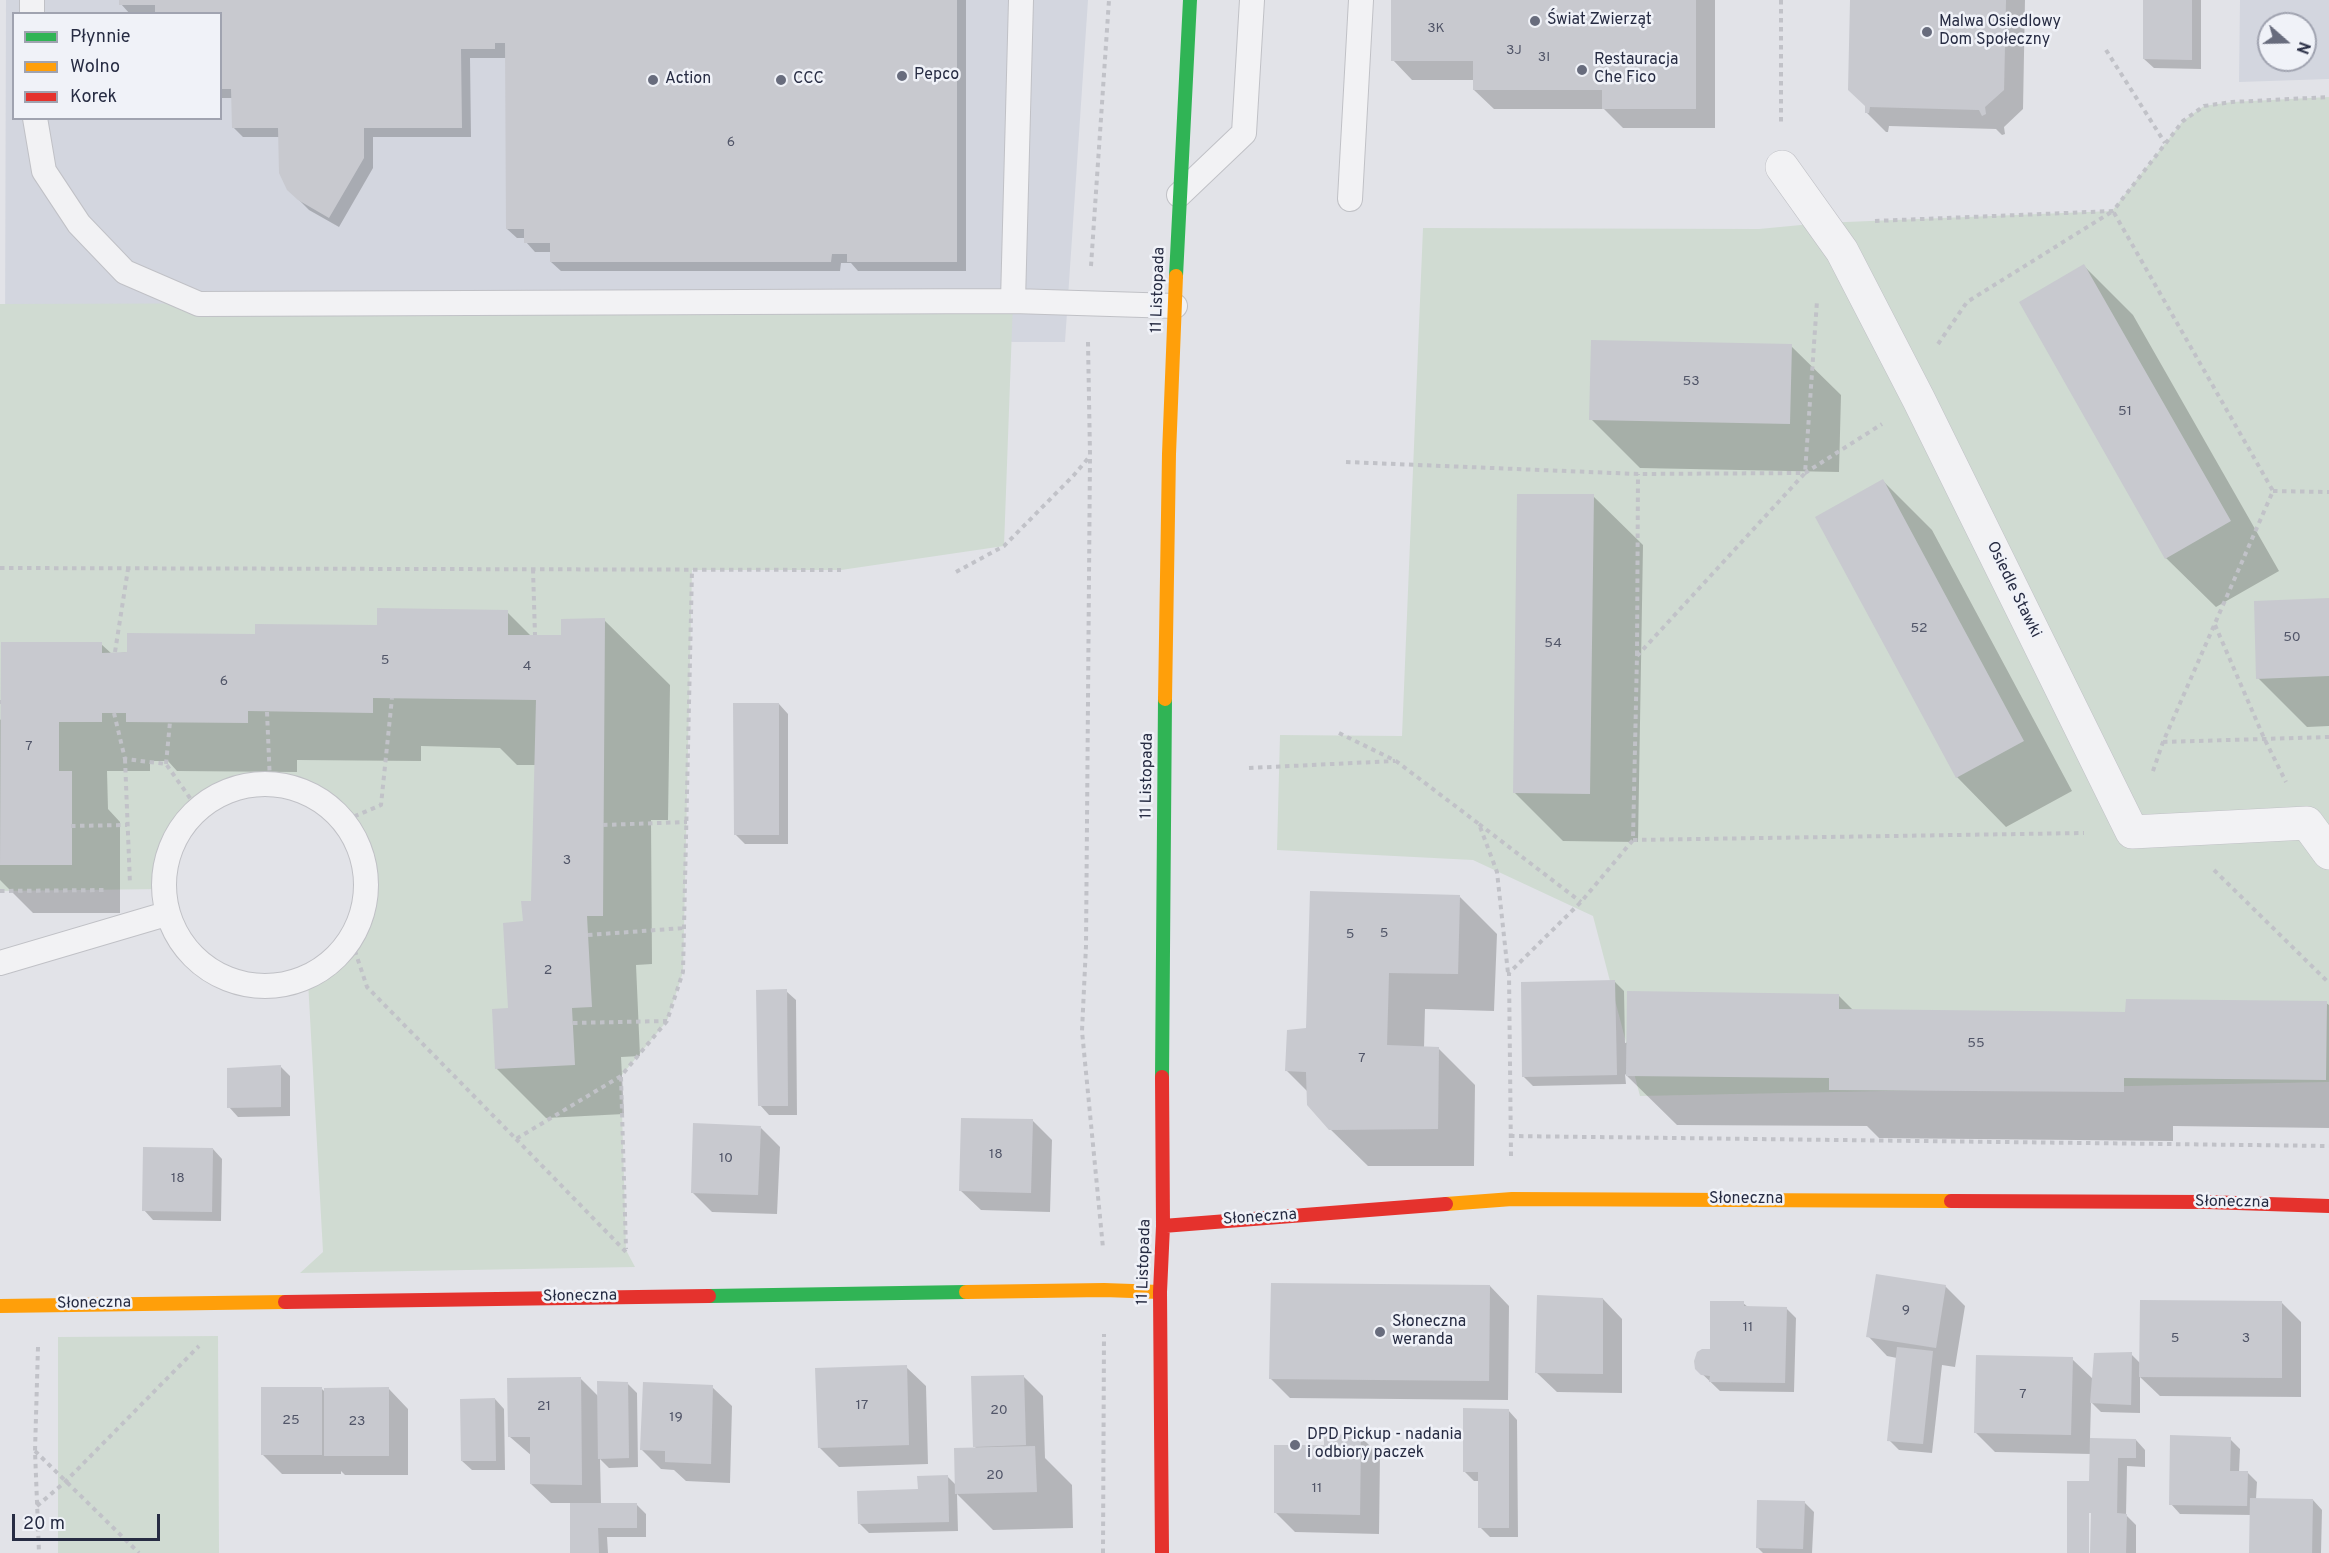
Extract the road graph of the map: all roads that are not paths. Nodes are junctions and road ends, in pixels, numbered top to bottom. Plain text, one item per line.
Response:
1 (1021, 0) edge
2 (1190, 0) edge
3 (1252, 0) edge
4 (1361, 0) edge
5 (35, 120) edge
6 (1782, 168) road end
7 (1179, 195) junction
8 (1350, 199) dead end
9 (1013, 301) junction
10 (1174, 306) junction
11 (2329, 853) edge
12 (166, 914) junction
13 (0, 963) edge
14 (2329, 1206) edge
15 (1163, 1226) junction
16 (1160, 1292) junction
17 (0, 1306) edge
18 (1162, 1553) edge

1 - 9 lane
2 - 7 street, 11 Listopada
3 - 7 lane
4 - 8 lane
5 - 9 lane
6 - 11 street, Osiedle Stawki
7 - 10 street, 11 Listopada
9 - 10 lane
10 - 15 street, 11 Listopada
12 - 12 lane
12 - 13 lane
14 - 15 street, Słoneczna
15 - 16 street, 11 Listopada
16 - 17 street, Słoneczna
16 - 18 street, 11 Listopada

